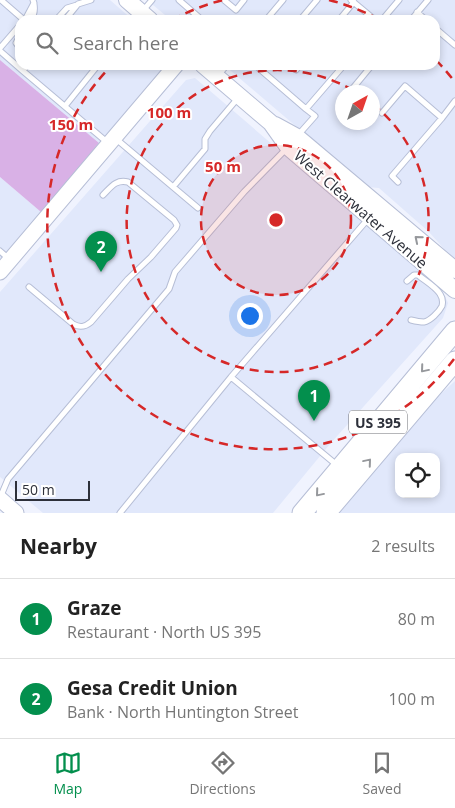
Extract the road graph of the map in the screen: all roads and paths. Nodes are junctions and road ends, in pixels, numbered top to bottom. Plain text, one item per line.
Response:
1 (1, 0) edge
2 (91, 0) edge
3 (152, 0) edge
4 (179, 0) edge
5 (224, 0) edge
6 (244, 0) edge
7 (283, 0) edge
8 (317, 0) edge
9 (399, 0) edge
10 (428, 0) edge
11 (352, 1) edge
12 (33, 2) edge
13 (78, 4) junction
14 (137, 10) edge
15 (417, 12) junction
16 (18, 15) edge
17 (26, 15) edge
18 (33, 15) edge
19 (61, 15) edge
20 (69, 15) edge
21 (196, 15) edge
22 (270, 15) edge
23 (304, 15) edge
24 (342, 15) edge
25 (369, 15) edge
26 (386, 15) edge
27 (415, 15) edge
28 (420, 15) edge
29 (15, 31) edge
30 (440, 32) edge
31 (455, 45) edge
32 (0, 50) edge
33 (15, 63) edge
34 (23, 70) edge
35 (94, 70) edge
36 (172, 70) edge
37 (261, 70) edge
38 (340, 70) edge
39 (368, 70) edge
40 (222, 71) edge
41 (355, 85) edge
42 (240, 96) junction
43 (455, 101) edge
44 (65, 106) junction
45 (306, 109) junction
46 (382, 113) dead end
47 (442, 118) junction
48 (112, 141) junction
49 (293, 142) junction
50 (398, 182) dead end
51 (174, 187) junction
52 (103, 195) dead end
53 (198, 208) dead end
54 (374, 211) junction
55 (5, 256) edge
56 (455, 270) edge
57 (0, 272) edge
58 (407, 281) dead end
59 (29, 287) dead end
60 (455, 290) edge
61 (411, 320) dead end
62 (455, 332) edge
63 (455, 361) edge
64 (448, 374) edge
65 (231, 377) junction
66 (340, 468) junction
67 (0, 499) edge
68 (16, 513) edge
69 (120, 513) edge
70 (302, 513) edge
71 (326, 513) edge

1 - 16 lane
2 - 13 lane
3 - 14 lane
4 - 21 lane
5 - 6 lane
7 - 22 lane
8 - 23 lane
9 - 26 lane
10 - 15 lane
11 - 24 lane
11 - 25 lane
12 - 17 lane
12 - 18 lane
13 - 19 lane
13 - 20 lane
15 - 27 lane
15 - 28 lane
29 - 32 lane
30 - 31 lane
32 - 33 lane
34 - 44 lane
35 - 44 lane
36 - 48 street
37 - 45 lane
38 - 45 lane
39 - 41 lane
40 - 42 main road, West Clearwater Avenue
42 - 49 main road, West Clearwater Avenue
42 - 51 lane
43 - 47 lane
44 - 48 lane
45 - 49 lane
46 - 47 lane
47 - 50 lane
48 - 51 lane
48 - 55 street
49 - 54 main road, West Clearwater Avenue
49 - 54 main road, West Clearwater Avenue
49 - 67 lane
51 - 53 lane
52 - 59 lane
56 -> 54 main road, West Clearwater Avenue
54 - 60 main road, West Clearwater Avenue
54 - 65 lane
55 - 57 street
58 - 61 lane
62 -> 66 highway, US 395
63 - 64 highway, US 395
71 -> 64 highway, US 395
65 - 66 lane
65 - 69 lane
66 -> 70 highway, US 395
67 - 68 street

